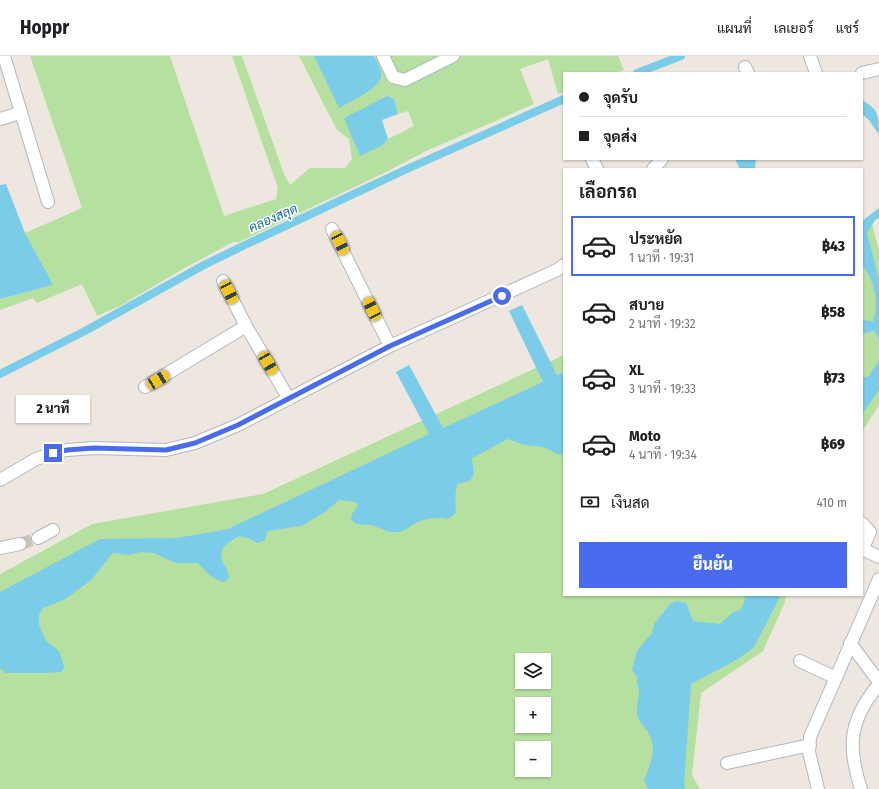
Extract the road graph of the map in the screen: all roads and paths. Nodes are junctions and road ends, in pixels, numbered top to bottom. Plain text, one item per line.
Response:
1 (4, 56) edge
2 (383, 56) edge
3 (453, 56) edge
4 (810, 56) edge
5 (816, 72) edge
6 (863, 73) edge
7 (878, 73) edge
8 (20, 113) junction
9 (0, 119) edge
10 (661, 160) edge
11 (654, 168) edge
12 (48, 202) dead end
13 (332, 229) dead end
14 (563, 266) edge
15 (223, 280) dead end
16 (246, 326) junction
17 (390, 346) junction
18 (145, 387) dead end
19 (289, 399) junction
20 (0, 480) edge
21 (863, 524) edge
22 (53, 530) dead end
23 (38, 538) tunnel mouth
24 (20, 544) tunnel mouth
25 (0, 548) edge
26 (863, 548) edge
27 (863, 550) edge
28 (879, 557) edge
29 (879, 579) edge
30 (850, 643) junction
31 (800, 661) dead end
32 (836, 678) junction
33 (879, 683) edge
34 (810, 745) junction
35 (726, 763) dead end
36 (818, 789) edge
37 (861, 789) edge

1 - 8 street
2 - 3 street
4 - 5 street
6 - 7 street
8 - 9 street
8 - 12 street
10 - 11 street
13 - 17 street
14 - 17 street
15 - 16 street
16 - 18 street
16 - 19 street
17 - 19 street
19 - 20 street
21 - 26 street
22 - 23 street
24 - 25 street
27 - 28 street
29 - 30 street
30 - 32 street
30 - 33 street
31 - 32 street
32 - 34 street
33 - 37 street
34 - 35 street
34 - 36 street

